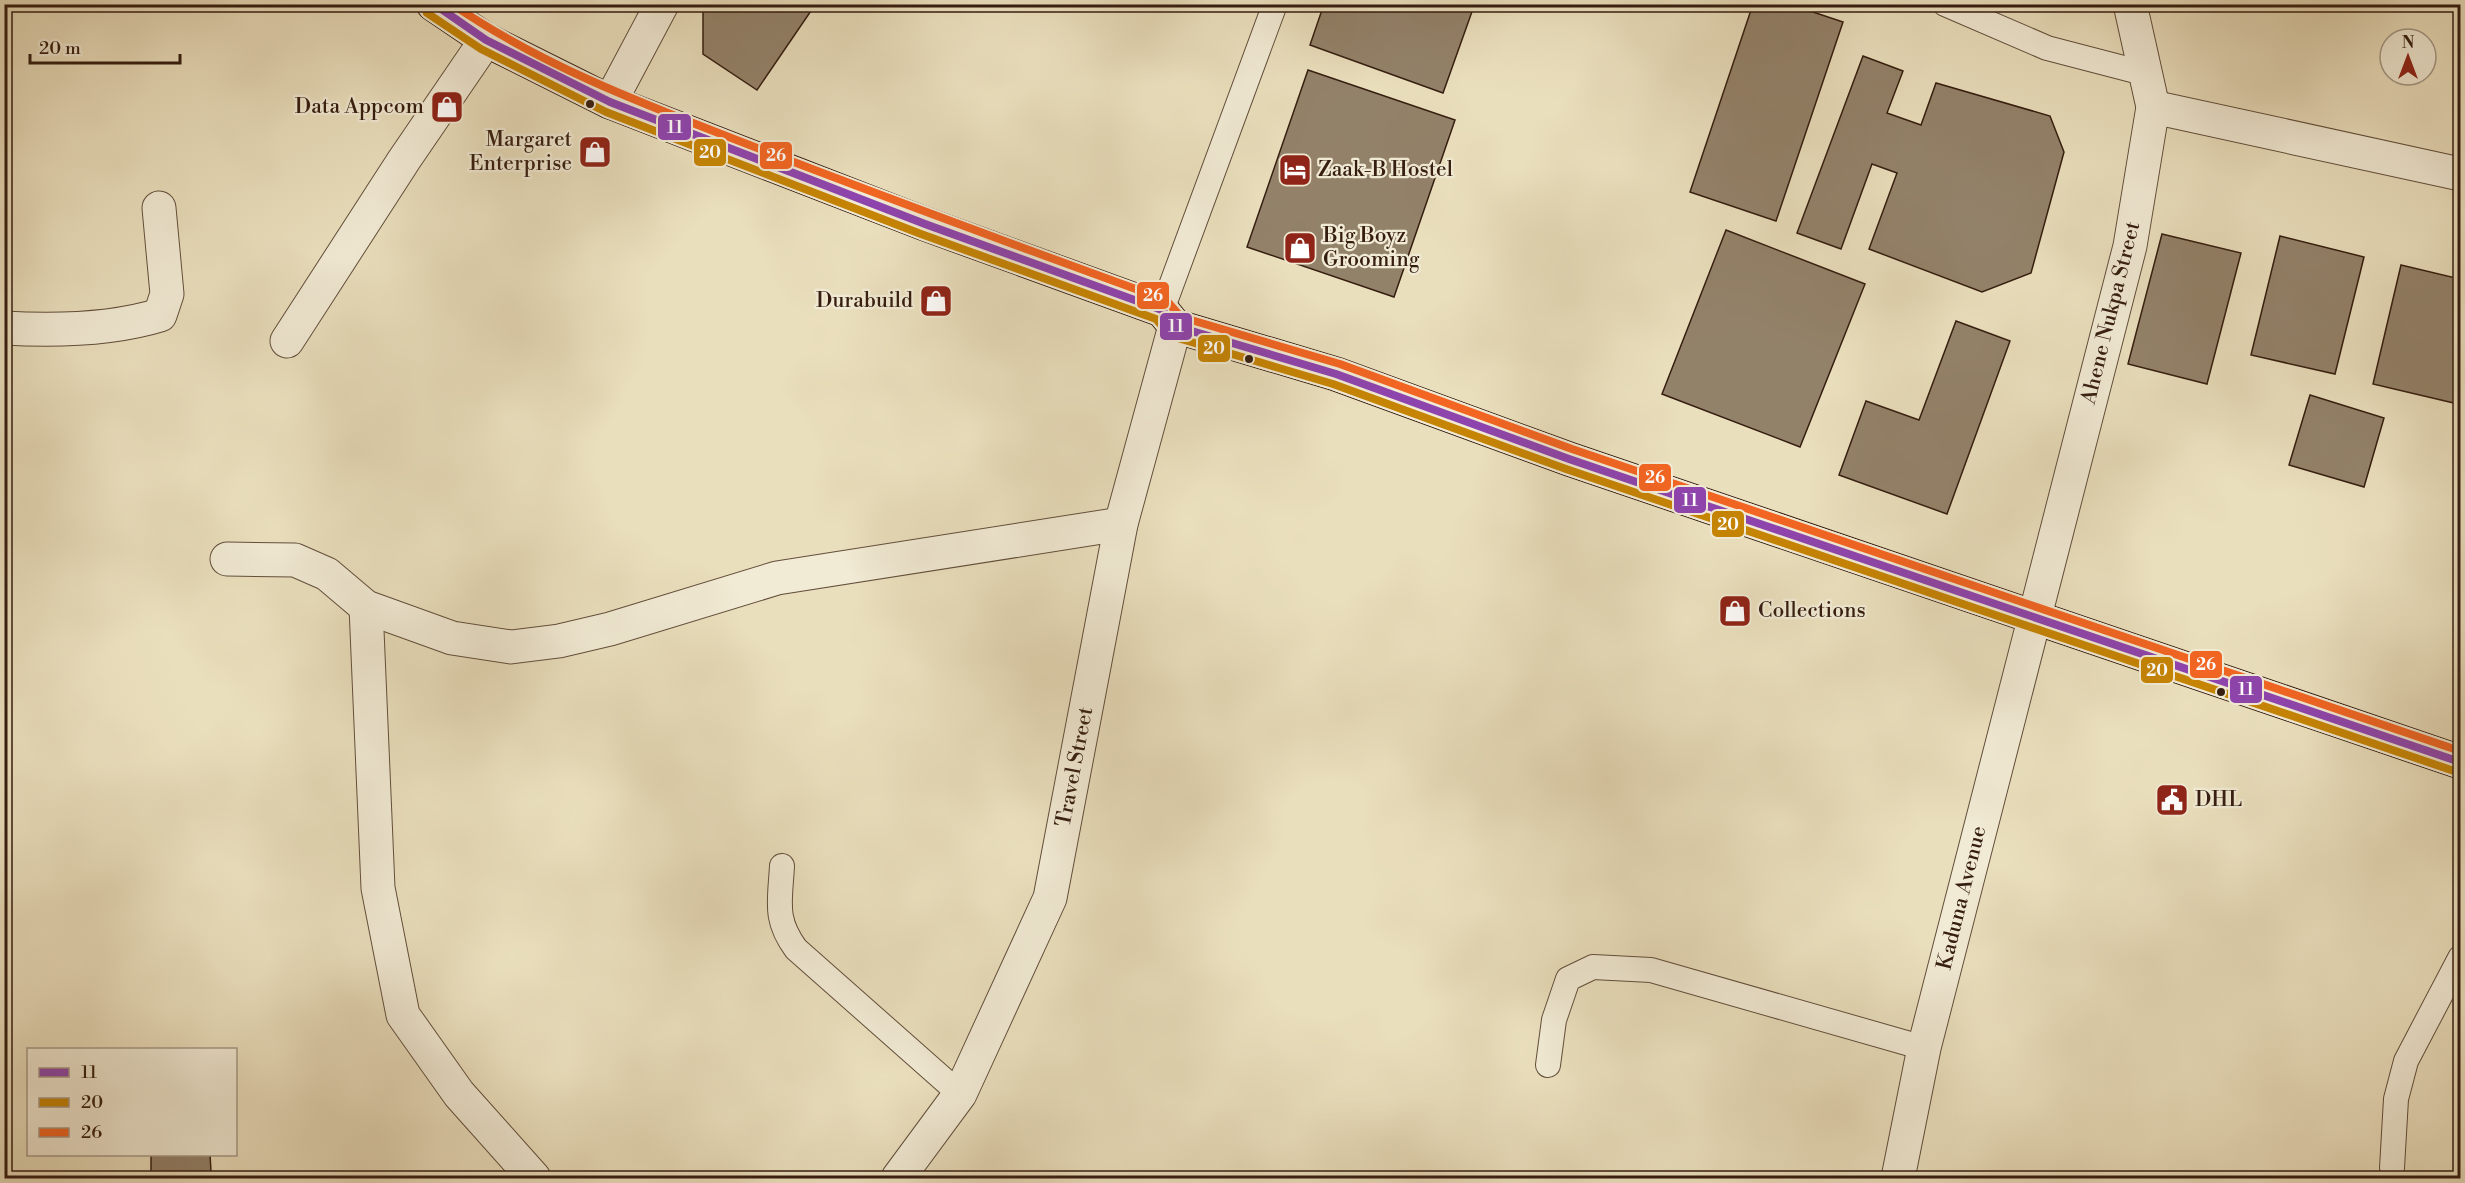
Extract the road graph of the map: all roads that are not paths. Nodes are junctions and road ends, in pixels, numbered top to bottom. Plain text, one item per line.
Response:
1 (432, 4) edge
2 (662, 4) edge
3 (1275, 4) edge
4 (1945, 4) edge
5 (2130, 4) edge
6 (486, 40) junction
7 (2143, 73) junction
8 (610, 102) junction
9 (2152, 107) junction
10 (2460, 174) edge
11 (159, 208) dead end
12 (1169, 318) junction
13 (4, 328) edge
14 (287, 341) dead end
15 (1121, 524) junction
16 (227, 560) dead end
17 (366, 607) junction
18 (2033, 618) junction
19 (2460, 762) edge
20 (782, 866) dead end
21 (2460, 958) edge
22 (1924, 1048) junction
23 (1548, 1065) dead end
24 (960, 1094) junction
25 (2392, 1168) dead end
26 (534, 1179) edge
27 (898, 1179) edge
28 (1898, 1179) edge

1 - 6 street
2 - 8 street
3 - 12 lane
4 - 7 lane
5 - 7 street, Ahene Nukpa Street
6 - 8 street
6 - 14 street
7 - 9 street, Ahene Nukpa Street
8 - 12 street
9 - 10 street
9 - 18 street, Ahene Nukpa Street
11 - 13 street
12 - 15 street, Travel Street
12 - 18 street
15 - 17 street
15 - 24 street, Travel Street
16 - 17 street
17 - 26 street
18 - 19 street
18 - 22 street, Kaduna Avenue
20 - 24 lane
21 - 25 lane
22 - 23 lane
22 - 28 street, Kaduna Avenue
24 - 27 street, Travel Street

